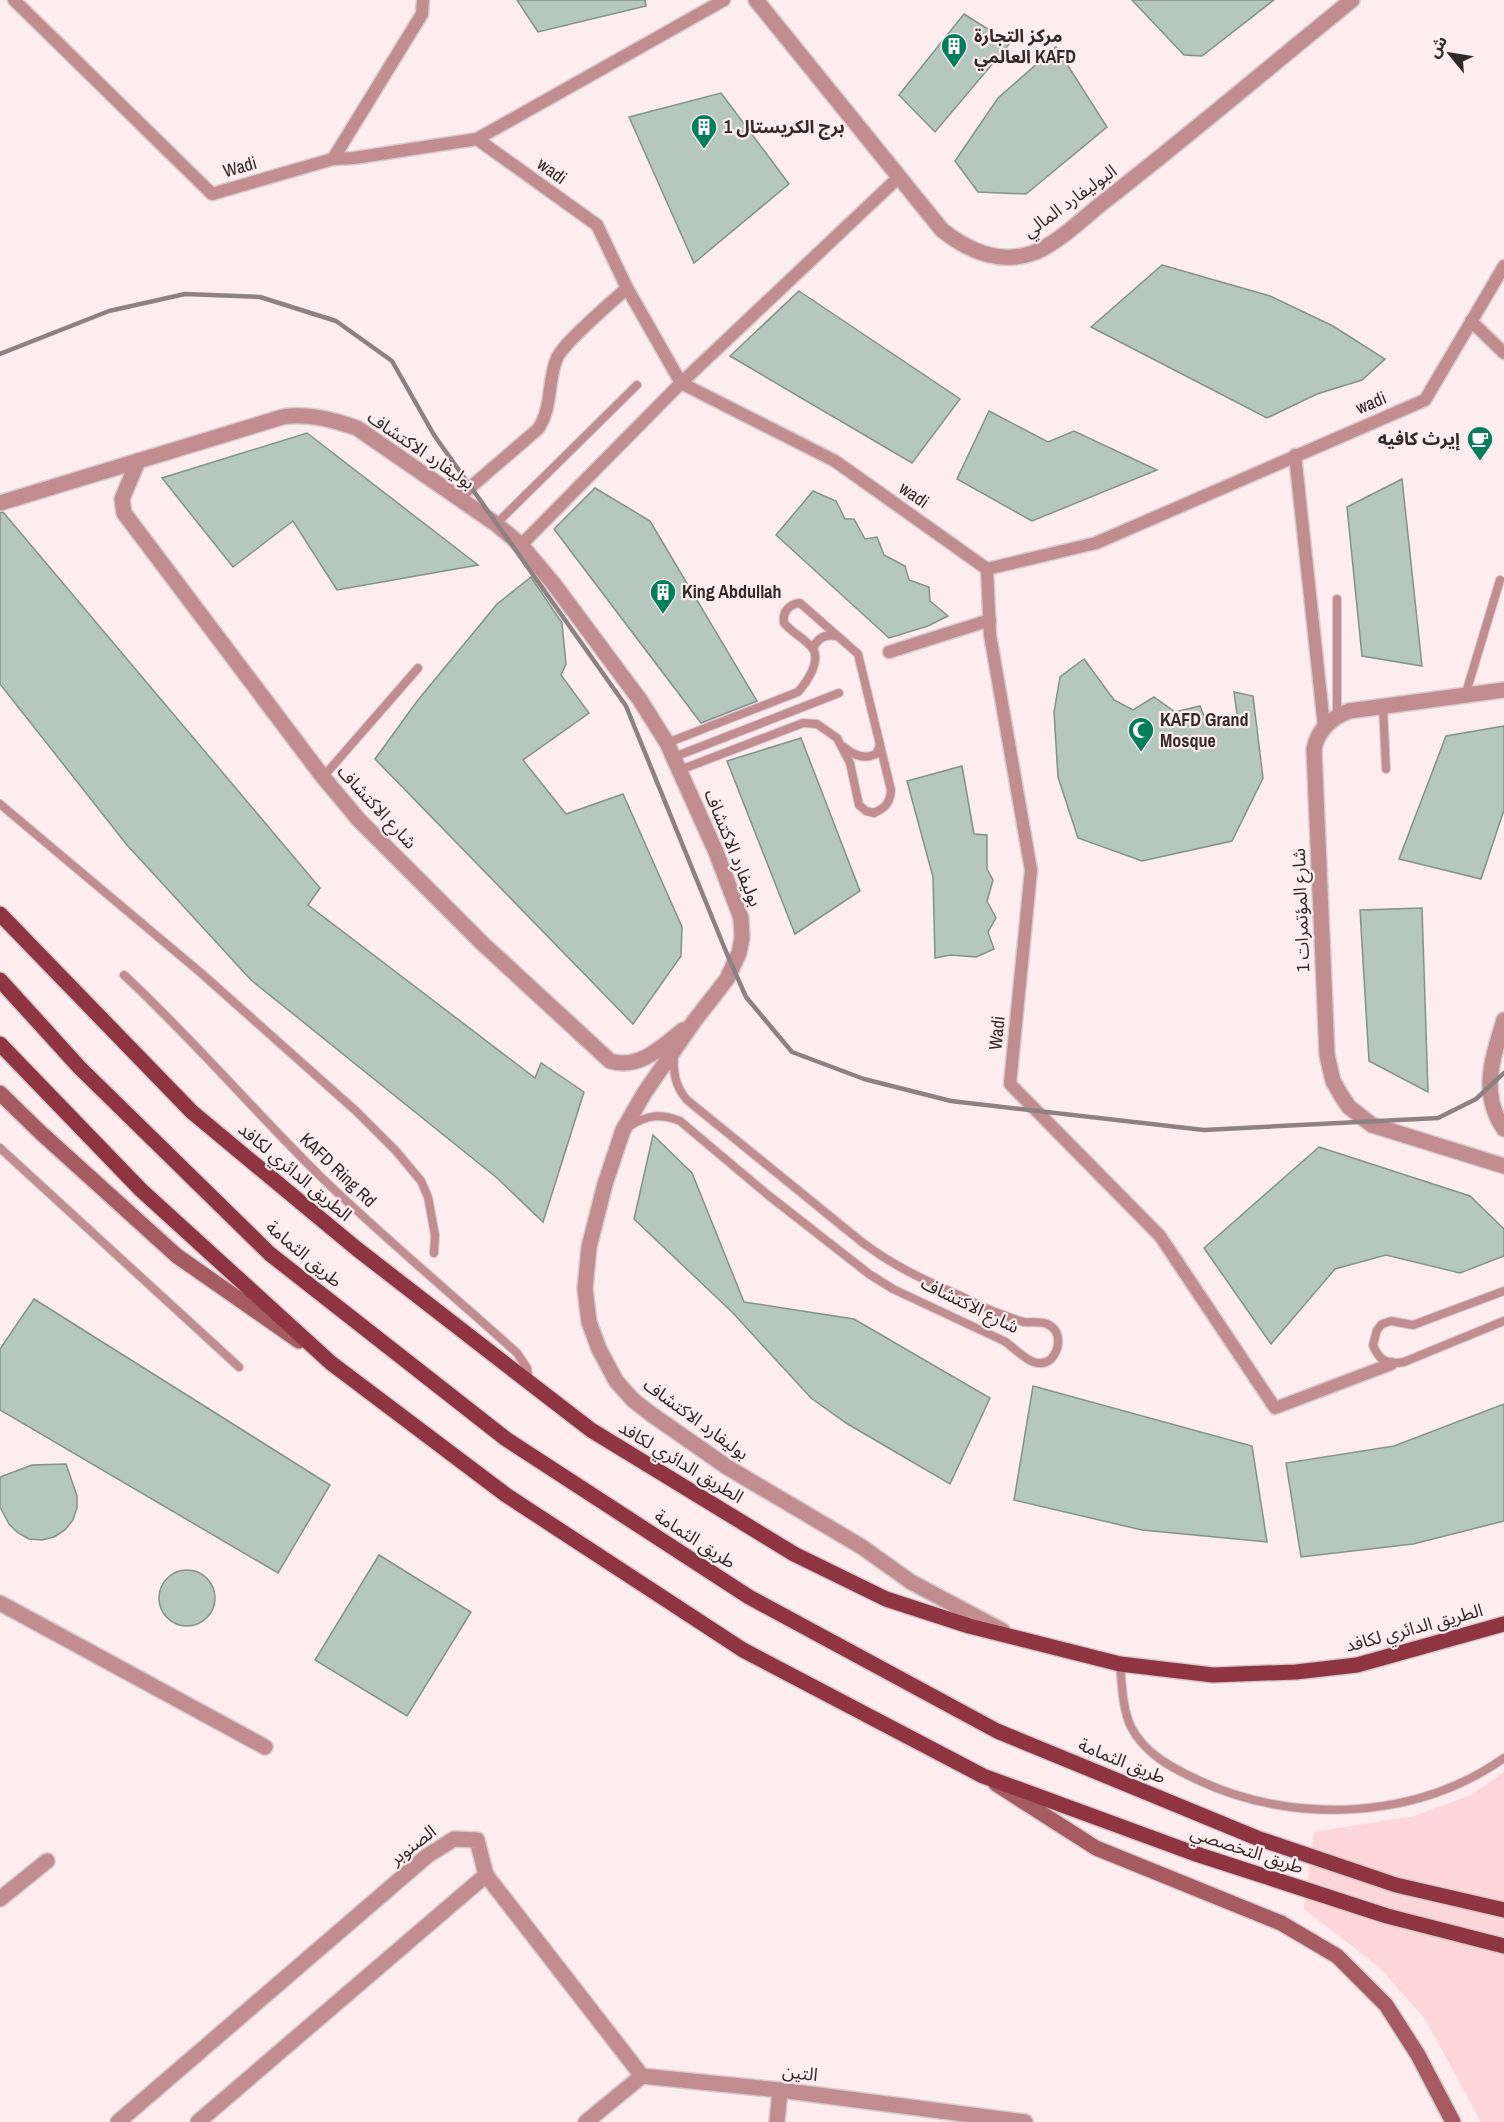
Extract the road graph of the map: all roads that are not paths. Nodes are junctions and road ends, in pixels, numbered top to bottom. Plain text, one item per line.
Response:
1 (14, 0) edge
2 (423, 0) edge
3 (724, 0) edge
4 (756, 0) edge
5 (1352, 0) edge
6 (477, 139) junction
7 (333, 159) junction
8 (899, 177) junction
9 (1504, 266) edge
10 (627, 288) junction
11 (1472, 321) junction
12 (1504, 353) edge
13 (681, 383) junction
14 (637, 385) dead end
15 (1295, 455) junction
16 (138, 461) junction
17 (458, 498) junction
18 (0, 503) edge
19 (496, 524) junction
20 (521, 545) junction
21 (987, 569) junction
22 (1500, 580) dead end
23 (1337, 599) dead end
24 (990, 620) junction
25 (838, 636) junction
26 (813, 649) junction
27 (890, 652) dead end
28 (418, 668) dead end
29 (1504, 690) edge
30 (839, 693) dead end
31 (1465, 696) junction
32 (1383, 706) junction
33 (1337, 716) junction
34 (1324, 726) junction
35 (667, 743) junction
36 (880, 744) junction
37 (842, 747) junction
38 (677, 764) junction
39 (1386, 769) dead end
40 (323, 777) junction
41 (0, 804) edge
42 (0, 914) edge
43 (124, 975) dead end
44 (0, 980) edge
45 (695, 1020) junction
46 (1504, 1020) edge
47 (0, 1044) edge
48 (674, 1053) junction
49 (0, 1093) edge
50 (1504, 1129) edge
51 (623, 1130) junction
52 (2, 1148) edge
53 (1504, 1166) edge
54 (434, 1252) dead end
55 (1504, 1291) edge
56 (1504, 1321) edge
57 (331, 1363) junction
58 (1391, 1364) junction
59 (238, 1367) dead end
60 (530, 1383) junction
61 (0, 1603) edge
62 (1504, 1624) edge
63 (1011, 1636) junction
64 (1120, 1664) junction
65 (265, 1747) dead end
66 (1504, 1758) edge
67 (983, 1776) junction
68 (47, 1860) dead end
69 (486, 1875) junction
70 (0, 1899) edge
71 (1504, 1910) edge
72 (1504, 1946) edge
73 (642, 2076) junction
74 (780, 2090) junction
75 (118, 2122) edge
76 (198, 2122) edge
77 (586, 2122) edge
78 (777, 2122) edge
79 (1025, 2122) edge
80 (1453, 2122) edge

1 - 7 street, Wadi
2 - 7 street
3 - 6 street
4 - 8 street, البوليفارد المالي
5 - 8 street, البوليفارد المالي
6 - 7 street
6 - 10 street, wadi
8 - 13 street
9 - 11 street, wadi
10 - 13 street, wadi
10 - 17 street
11 - 12 street
11 - 15 street, wadi
13 - 20 street
13 - 21 street, wadi
14 - 19 lane
15 - 21 street, wadi
15 - 34 street
16 - 17 street, بوليفارد الاكتشاف
16 - 18 street, بوليفارد الاكتشاف
16 - 40 street, شارع الاكتشاف
17 - 19 street, بوليفارد الاكتشاف
19 - 20 street, بوليفارد الاكتشاف
20 - 35 street, بوليفارد الاكتشاف
21 - 24 street, Wadi
22 - 31 lane
23 - 33 lane
24 - 27 street
24 - 58 street, Wadi
25 - 26 lane
25 - 26 lane
25 - 36 lane
26 - 35 lane
28 - 40 lane
29 - 31 street
30 - 38 lane
31 - 32 street
32 - 33 street
32 - 39 lane
33 - 34 street
34 - 53 street, شارع المؤتمرات 1
35 - 38 street, بوليفارد الاكتشاف
36 - 37 lane
36 - 37 lane
37 - 38 lane
38 - 45 street, بوليفارد الاكتشاف
40 - 45 street, شارع الاكتشاف
41 - 54 lane
42 - 60 main road, الطريق الدائري لكافد
43 - 60 lane, KAFD Ring Rd
44 - 71 main road, طريق الثمامة
45 - 48 street, بوليفارد الاكتشاف
46 - 50 street
47 - 57 main road
48 - 51 street, بوليفارد الاكتشاف
48 - 51 lane, شارع الاكتشاف
49 - 57 main road
51 - 63 street, بوليفارد الاكتشاف
52 - 59 lane
55 - 58 lane
56 - 58 lane
57 - 67 main road
60 - 63 main road, الطريق الدائري لكافد
61 - 65 street
62 - 64 main road, الطريق الدائري لكافد
63 - 64 main road, الطريق الدائري لكافد
64 - 66 lane
67 - 72 main road, طريق التخصصي
67 - 80 main road
68 - 70 street
69 - 73 street
69 - 75 street, الصنوبر
69 - 76 street
73 - 74 street, التين
73 - 77 street
74 - 78 street
74 - 79 street, التين

